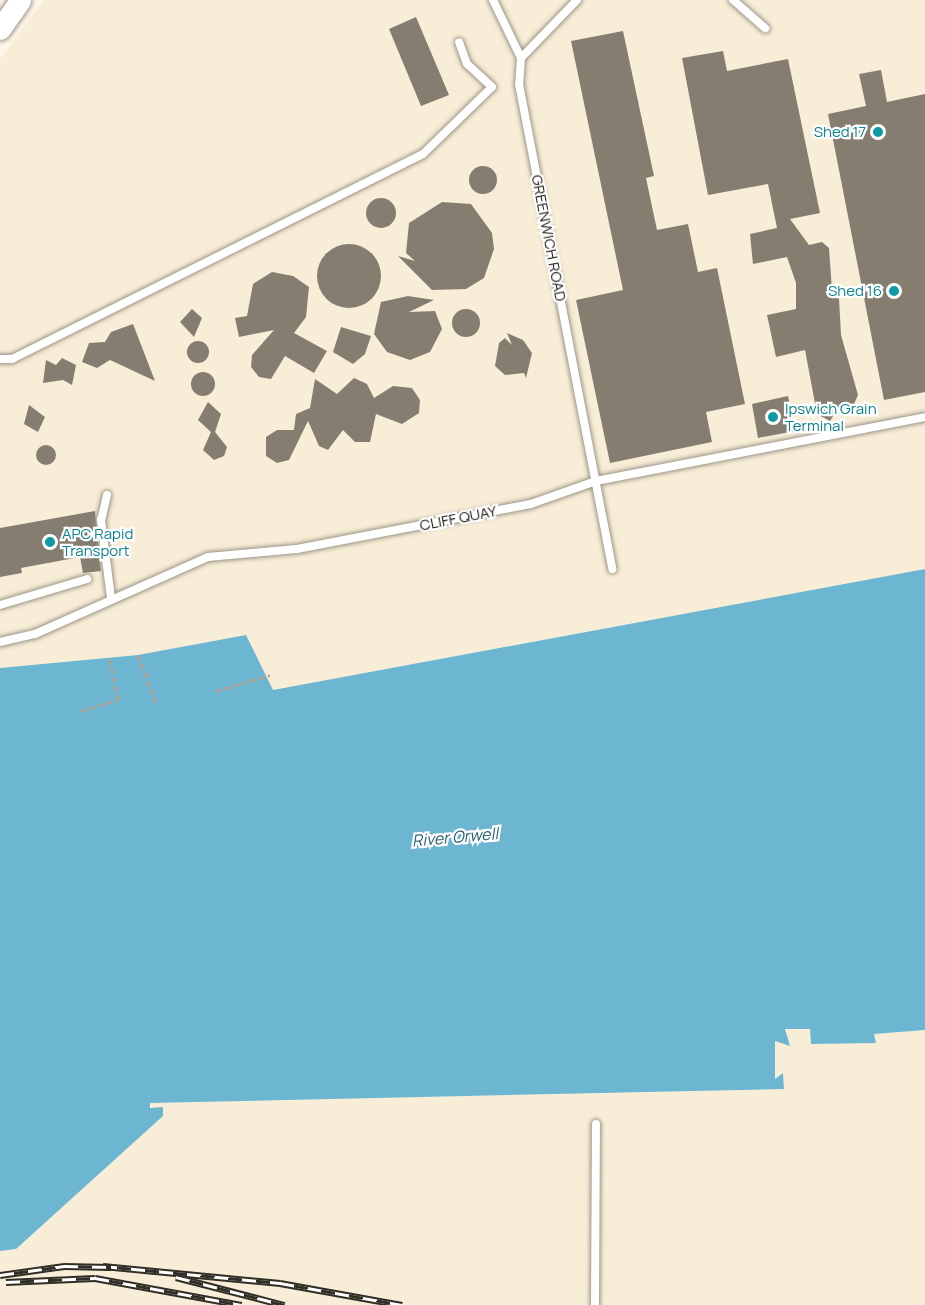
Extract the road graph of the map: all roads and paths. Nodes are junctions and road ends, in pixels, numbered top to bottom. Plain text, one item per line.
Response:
1 (20, 0) edge
2 (493, 0) edge
3 (577, 0) edge
4 (733, 0) edge
5 (765, 28) dead end
6 (0, 29) edge
7 (459, 42) dead end
8 (521, 58) junction
9 (0, 359) edge
10 (925, 417) edge
11 (596, 481) junction
12 (107, 495) dead end
13 (612, 569) dead end
14 (87, 579) dead end
15 (111, 598) junction
16 (0, 605) edge
17 (0, 642) edge
18 (138, 655) dead end
19 (109, 657) dead end
20 (270, 675) dead end
21 (216, 691) dead end
22 (157, 706) dead end
23 (81, 711) dead end
24 (596, 1124) dead end
25 (595, 1305) edge

1 - 6 street
2 - 8 lane, GREENWICH ROAD
3 - 8 lane
4 - 5 lane
7 - 9 lane
8 - 11 lane, GREENWICH ROAD
10 - 11 lane, CLIFF QUAY
11 - 13 lane, GREENWICH ROAD
11 - 15 lane, CLIFF QUAY
12 - 15 lane
14 - 16 lane
15 - 17 lane, CLIFF QUAY
18 - 22 path
19 - 23 path
20 - 21 path
24 - 25 lane

